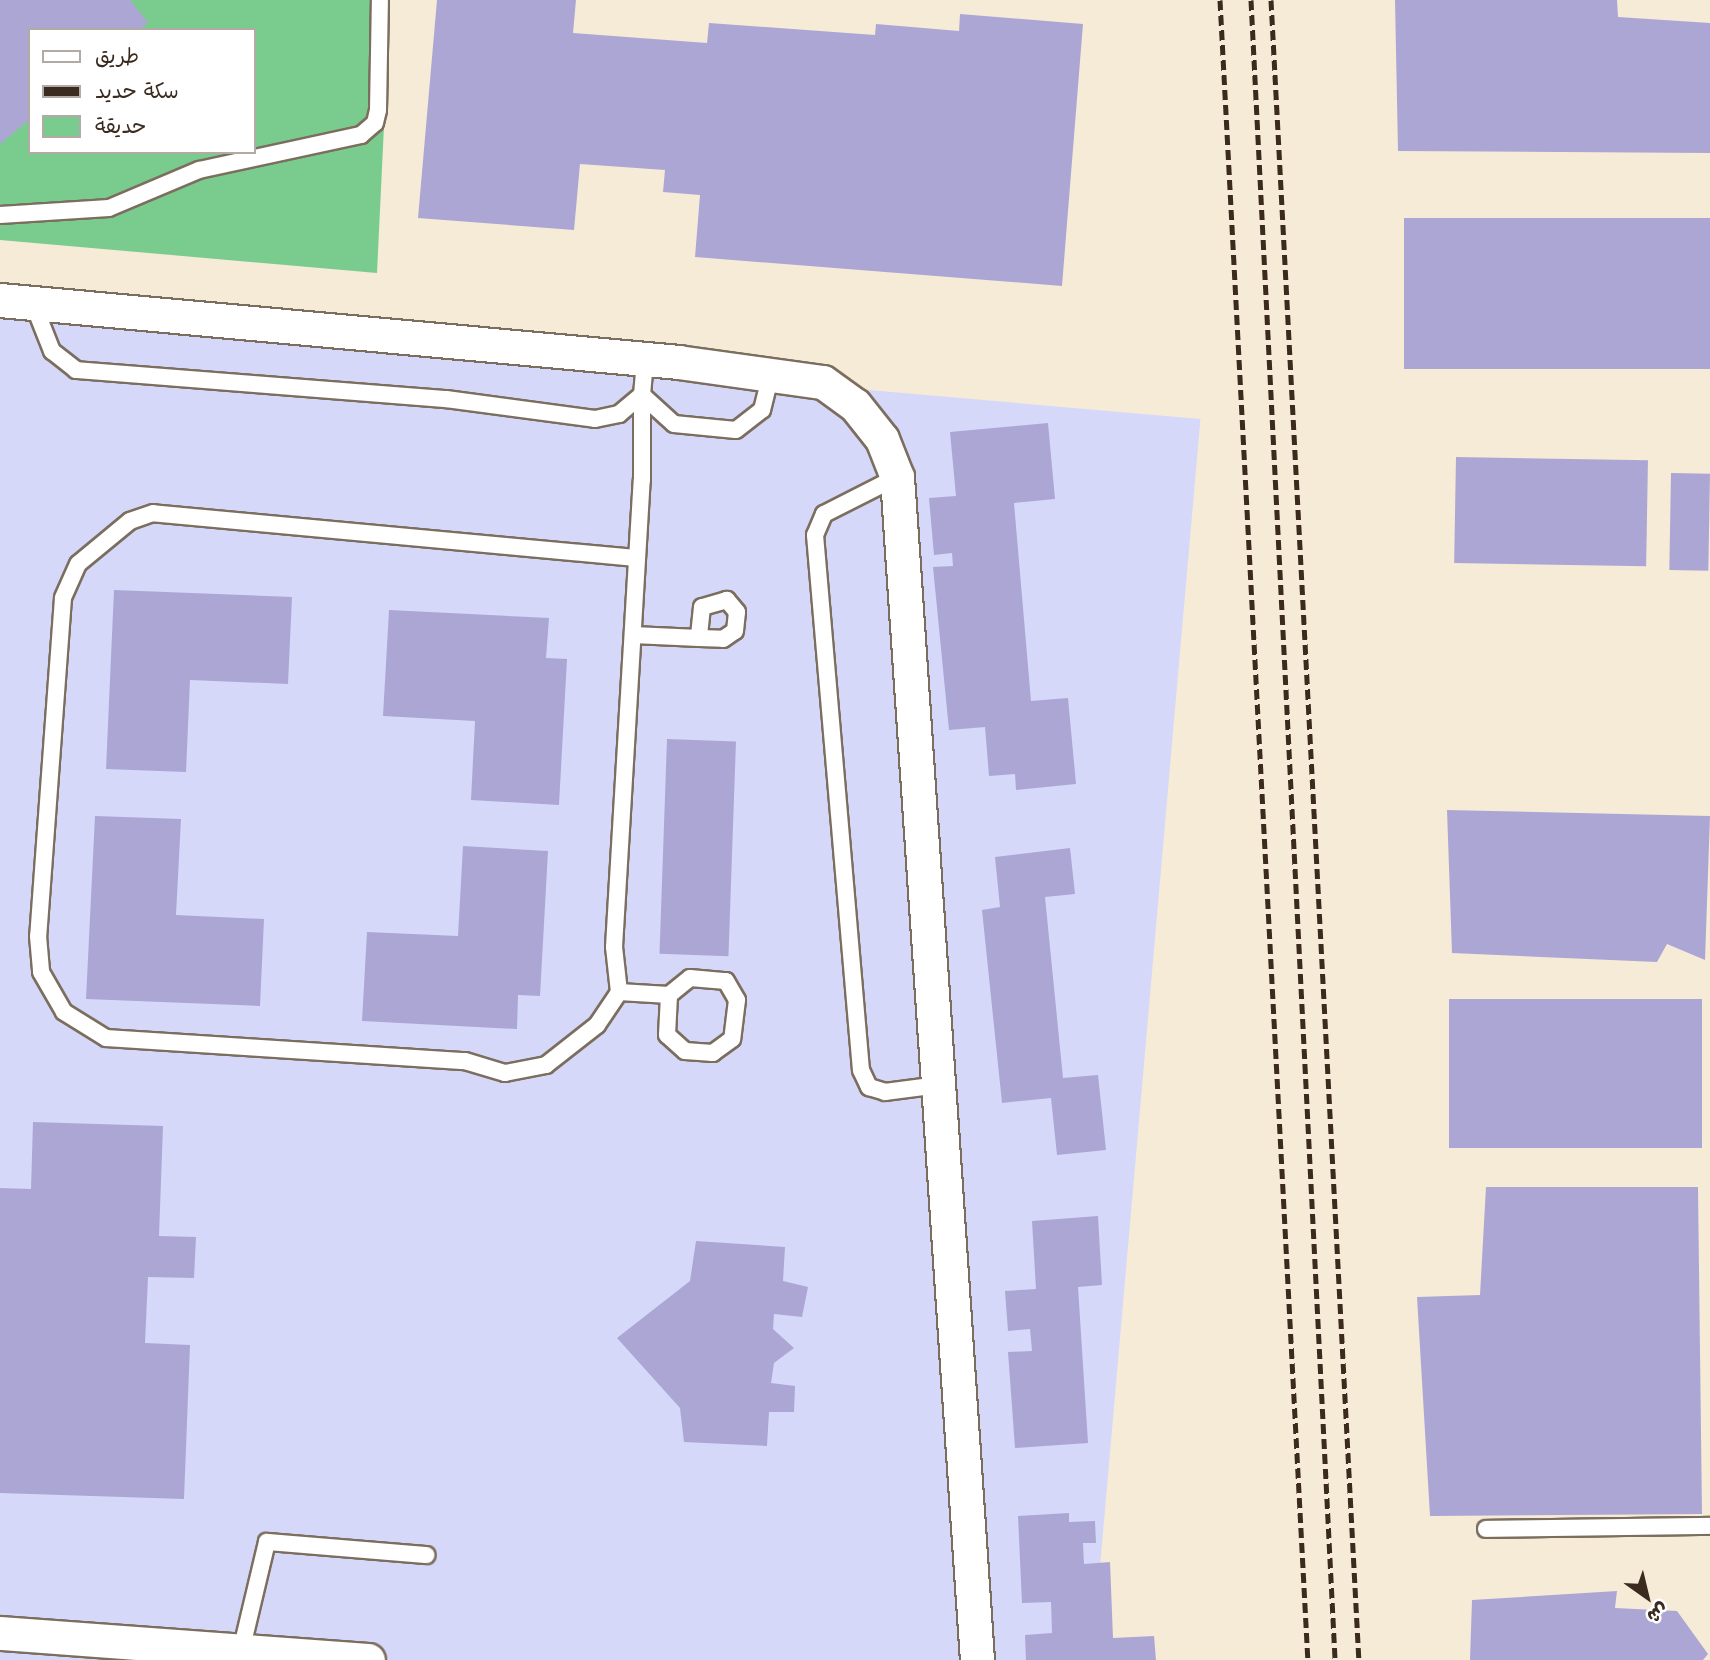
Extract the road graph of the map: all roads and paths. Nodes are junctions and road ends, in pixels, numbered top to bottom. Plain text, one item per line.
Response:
1 (380, 0) edge
2 (0, 215) edge
3 (0, 300) edge
4 (33, 303) junction
5 (645, 359) junction
6 (771, 374) junction
7 (642, 395) junction
8 (897, 477) junction
9 (636, 558) junction
10 (633, 635) junction
11 (699, 638) dead end
12 (619, 992) junction
13 (668, 995) junction
14 (939, 1085) junction
15 (1710, 1525) edge
16 (1486, 1529) dead end
17 (426, 1555) dead end
18 (0, 1633) edge
19 (241, 1651) junction
20 (368, 1660) edge
21 (977, 1660) edge

1 - 2 lane
3 - 4 street
4 - 5 street
4 - 7 lane
5 - 6 street
5 - 7 lane
6 - 7 lane
6 - 8 street
7 - 9 lane
8 - 14 street
8 - 14 lane
9 - 10 lane
9 - 12 lane
10 - 11 lane
10 - 12 lane
12 - 13 lane
13 - 13 lane
14 - 21 street
15 - 16 lane
17 - 19 lane
18 - 19 street
19 - 20 street

